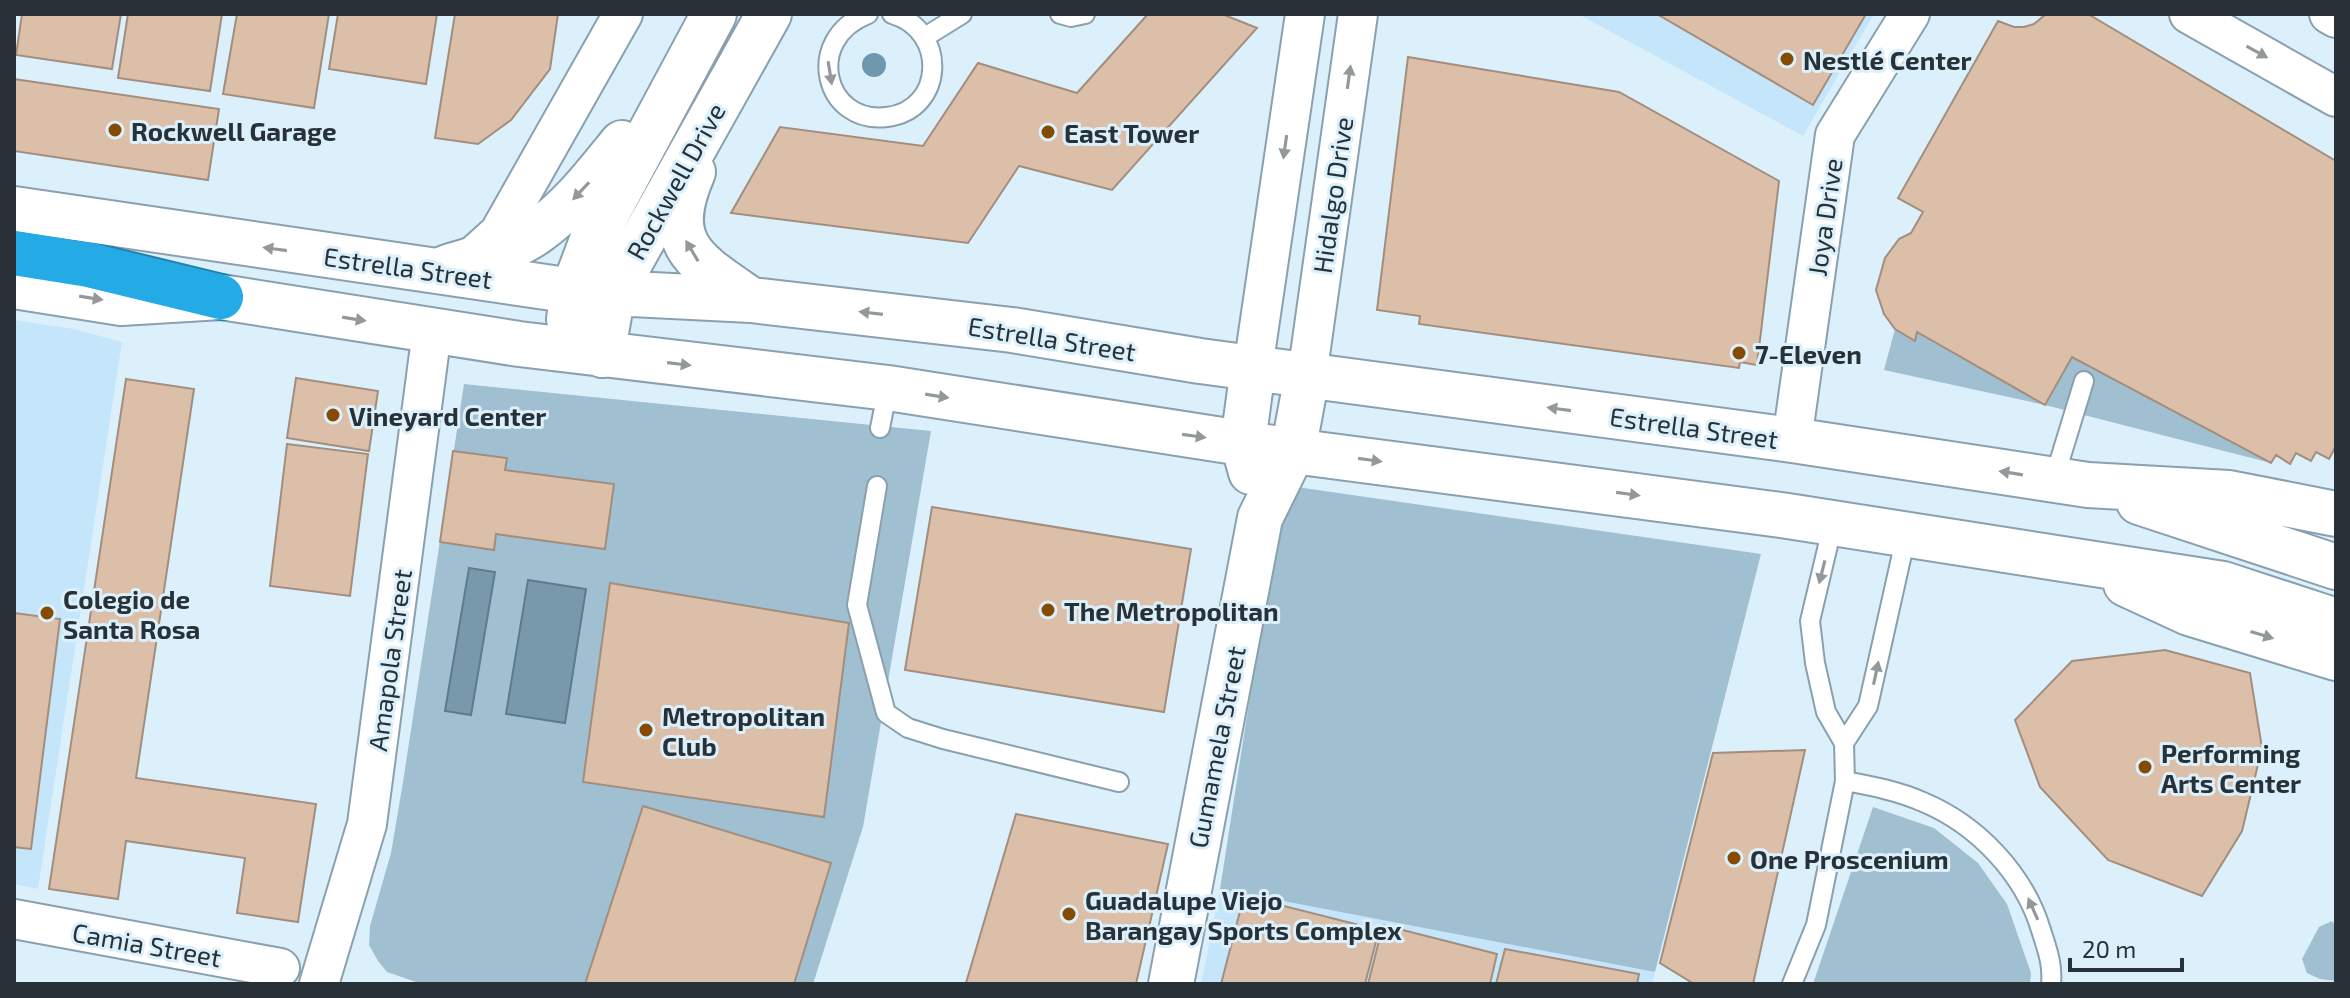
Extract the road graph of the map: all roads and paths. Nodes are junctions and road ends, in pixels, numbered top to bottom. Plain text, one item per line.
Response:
1 (623, 14) edge
2 (714, 14) edge
3 (769, 14) edge
4 (868, 14) edge
5 (892, 14) edge
6 (962, 14) edge
7 (1060, 14) edge
8 (1085, 14) edge
9 (1305, 14) edge
10 (1358, 14) edge
11 (1910, 14) edge
12 (2189, 14) edge
13 (2329, 14) edge
14 (2336, 18) edge
15 (925, 37) junction
16 (684, 67) junction
17 (723, 94) junction
18 (2336, 97) edge
19 (14, 209) edge
20 (14, 253) edge
21 (452, 266) junction
22 (14, 286) edge
23 (593, 292) junction
24 (221, 297) junction
25 (751, 300) junction
26 (432, 331) junction
27 (583, 352) junction
28 (1253, 368) junction
29 (1307, 376) junction
30 (2084, 381) dead end
31 (1792, 440) junction
32 (1243, 443) junction
33 (1293, 451) junction
34 (2071, 482) junction
35 (877, 486) dead end
36 (1262, 510) junction
37 (2336, 514) edge
38 (2228, 519) junction
39 (1833, 523) junction
40 (1906, 536) junction
41 (2336, 567) edge
42 (2204, 593) junction
43 (2336, 621) edge
44 (2336, 658) edge
45 (1844, 743) junction
46 (1845, 781) junction
47 (1119, 782) dead end
48 (14, 919) edge
49 (280, 968) dead end
50 (319, 984) edge
51 (1171, 984) edge
52 (1792, 984) edge
53 (2051, 984) edge

1 - 21 street
2 - 16 main road, Rockwell Drive
3 - 17 main road, Rockwell Drive
4 -> 15 lane
5 - 15 lane
6 - 15 lane
7 - 8 lane
9 -> 28 street, Hidalgo Drive
29 -> 10 street, Hidalgo Drive
11 - 31 street, Joya Drive
12 -> 18 street
13 - 14 street
16 -> 21 main road
16 - 23 main road, Rockwell Drive
17 - 23 main road, Rockwell Drive
25 -> 17 main road
21 -> 19 main road, Estrella Street
20 - 24 highway
21 - 23 main road, Estrella Street
22 -> 24 main road
23 - 25 main road, Estrella Street
23 - 27 main road, Rockwell Drive
24 -> 26 main road
28 -> 25 main road, Estrella Street
26 - 27 main road
26 - 50 street, Amapola Street
27 -> 32 main road
28 - 29 main road, Estrella Street
28 - 32 main road, Gumamela Street
31 -> 29 main road, Estrella Street
29 - 33 main road, Gumamela Street
30 - 34 lane
34 -> 31 main road, Estrella Street
32 - 33 main road
32 - 36 main road, Gumamela Street
33 - 36 main road, Gumamela Street
33 -> 39 main road
34 - 38 main road, Estrella Street
35 - 47 lane
36 - 51 main road, Gumamela Street
37 - 38 main road, Estrella Street
38 - 41 main road, Estrella Street
38 - 42 main road
39 - 40 main road
39 -> 45 lane
40 - 42 main road
45 -> 40 lane
42 - 43 main road
42 -> 44 main road
45 - 46 lane
46 - 52 lane
53 -> 46 lane
48 - 49 street, Camia Street

